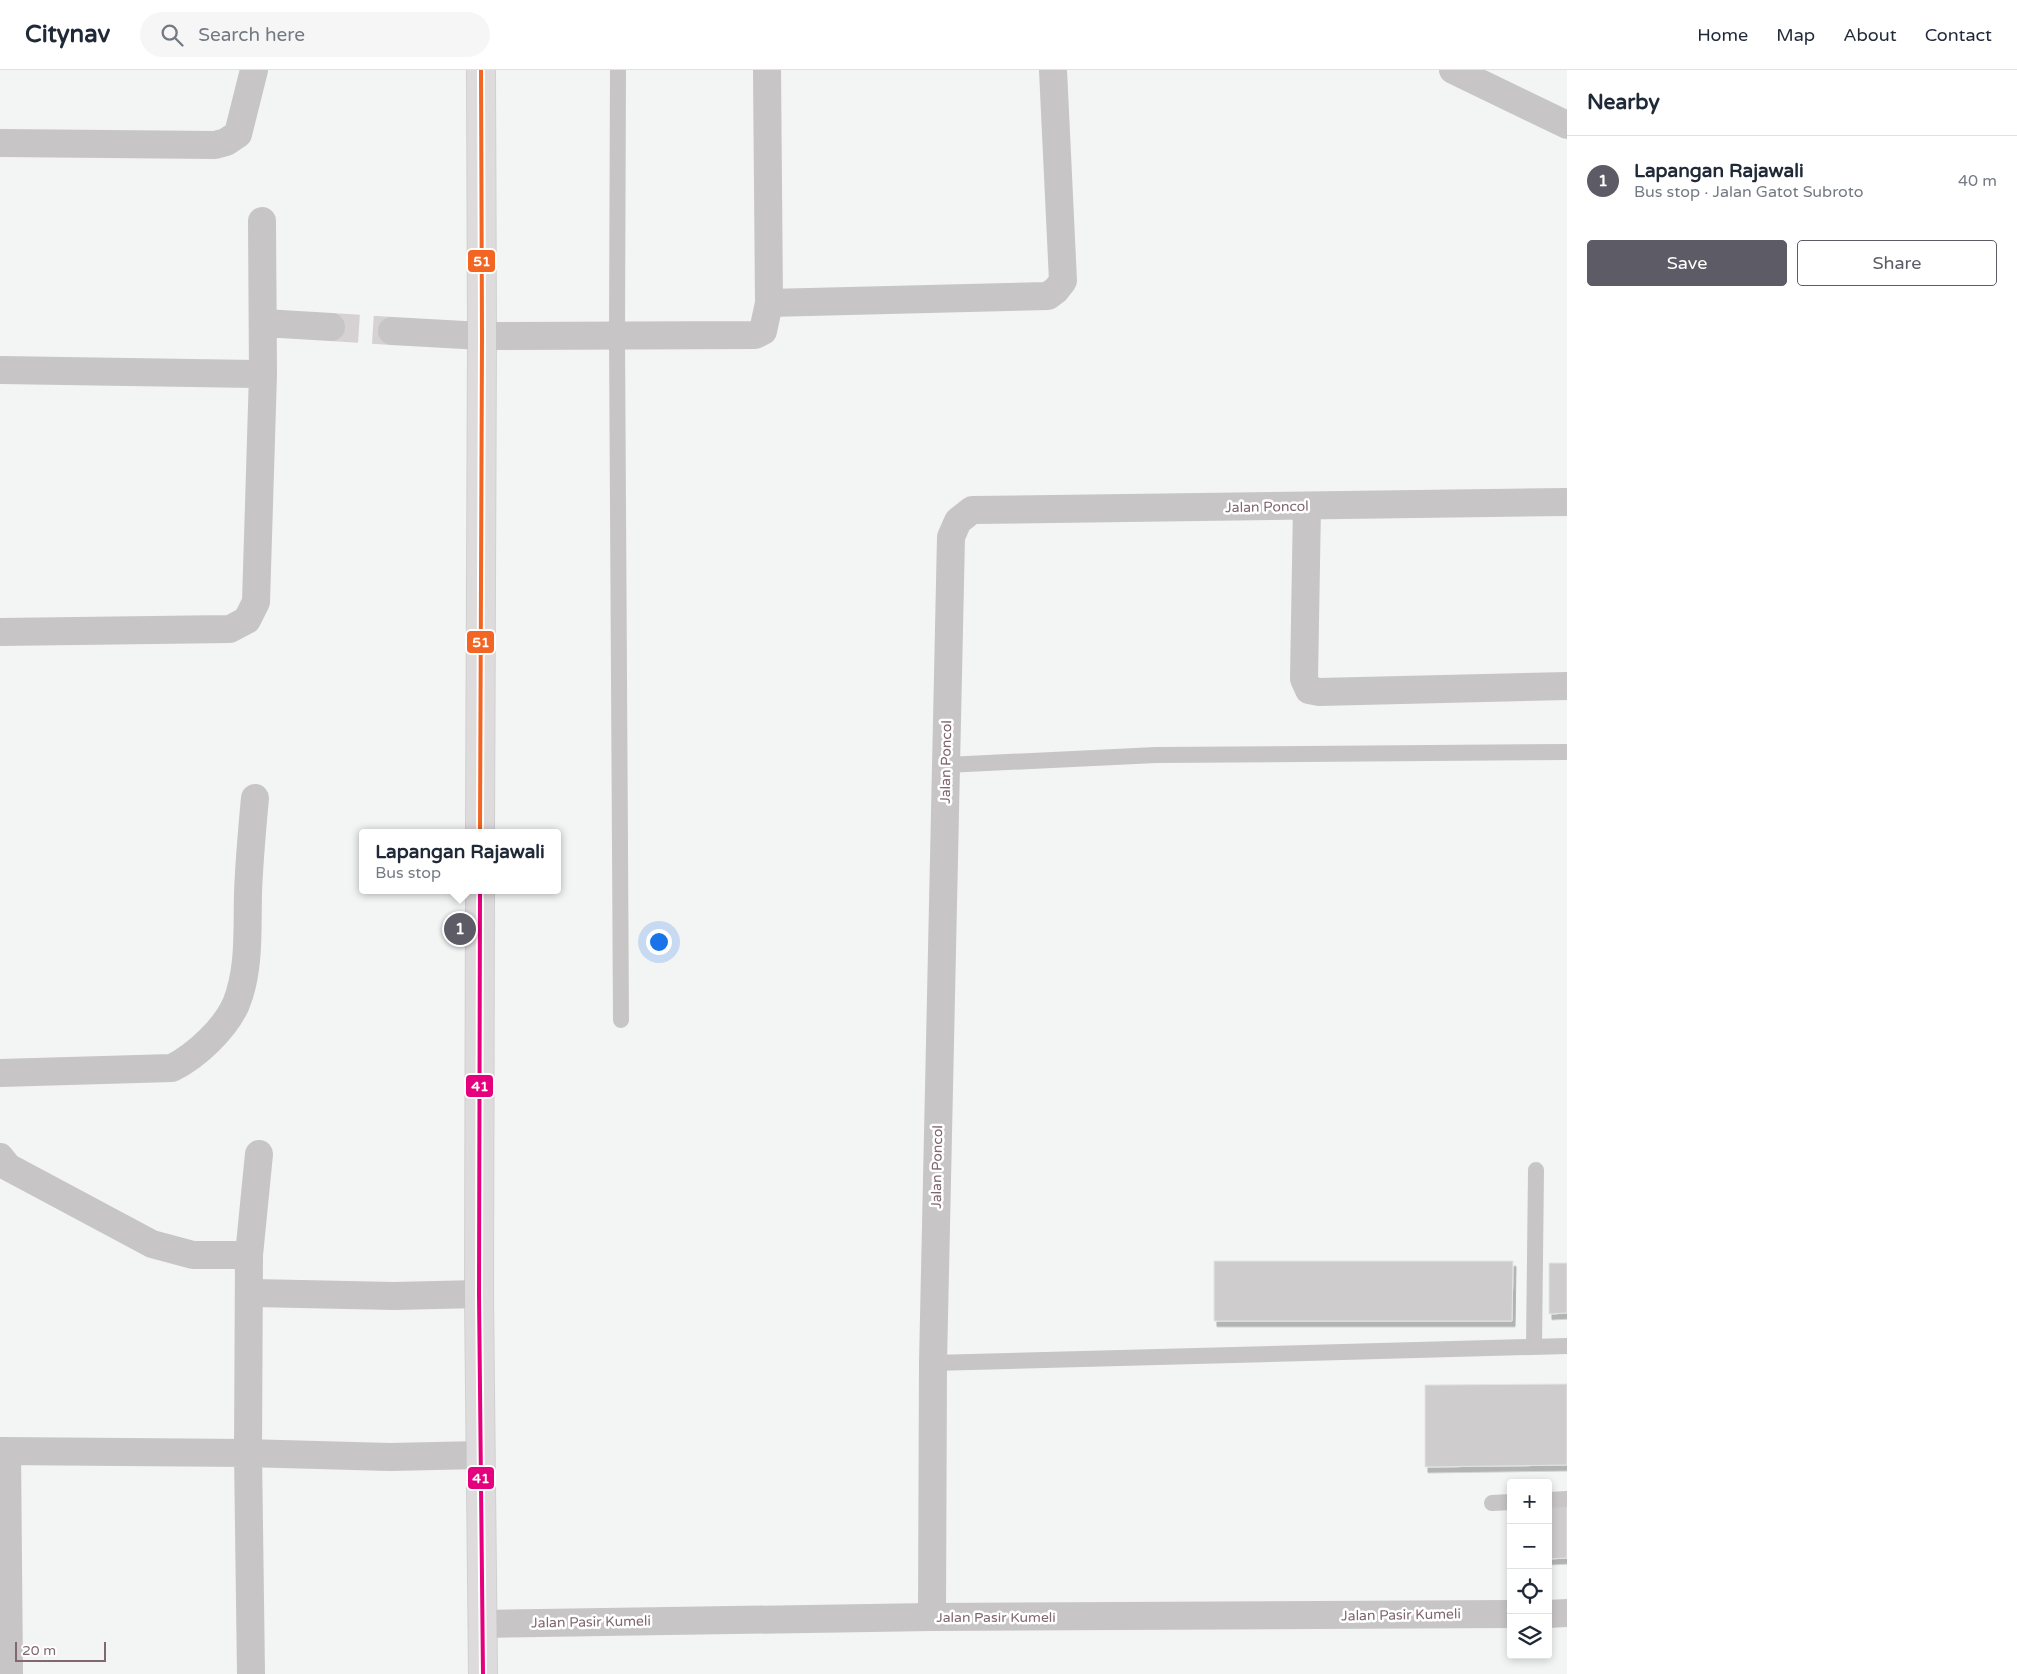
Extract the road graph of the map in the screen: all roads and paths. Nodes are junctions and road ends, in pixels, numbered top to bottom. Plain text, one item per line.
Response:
1 (254, 70) edge
2 (481, 70) edge
3 (618, 70) edge
4 (767, 70) edge
5 (1054, 70) edge
6 (1454, 70) edge
7 (1567, 125) edge
8 (0, 143) edge
9 (262, 221) dead end
10 (769, 302) junction
11 (264, 323) junction
12 (331, 327) tunnel mouth
13 (392, 331) tunnel mouth
14 (617, 335) junction
15 (482, 336) junction
16 (0, 370) edge
17 (263, 374) junction
18 (1567, 502) edge
19 (1307, 506) junction
20 (0, 632) edge
21 (1567, 686) edge
22 (1567, 752) edge
23 (946, 765) junction
24 (256, 798) dead end
25 (480, 829) edge
26 (480, 894) edge
27 (621, 1020) dead end
28 (0, 1073) edge
29 (259, 1154) dead end
30 (3, 1167) edge
31 (1536, 1170) dead end
32 (249, 1255) junction
33 (249, 1293) junction
34 (479, 1294) junction
35 (1534, 1346) junction
36 (1567, 1346) edge
37 (933, 1363) junction
38 (3, 1451) edge
39 (248, 1453) junction
40 (480, 1456) junction
41 (1567, 1499) edge
42 (1552, 1500) edge
43 (1507, 1502) edge
44 (1492, 1503) dead end
45 (1507, 1614) edge
46 (1552, 1614) edge
47 (1567, 1614) edge
48 (932, 1617) junction
49 (482, 1624) junction
50 (9, 1674) edge
51 (251, 1674) edge
52 (482, 1674) edge

1 - 8 street
2 - 15 main road
3 - 14 lane
4 - 10 street
5 - 10 street
6 - 7 street
9 - 11 street
10 - 14 street
11 - 12 street
11 - 17 street
13 - 15 street
14 - 15 street
14 - 27 lane
15 - 25 main road
16 - 17 street
17 - 20 street
18 - 19 street, Jalan Poncol
19 - 21 street
19 - 23 street, Jalan Poncol
22 - 23 lane
23 - 37 street, Jalan Poncol
24 - 28 street
26 - 34 main road
29 - 32 street
30 - 32 street
31 - 35 lane
32 - 33 street
33 - 34 street
33 - 39 street
34 - 40 main road
35 - 36 lane
35 - 37 lane
37 - 48 street, Jalan Poncol
38 - 39 street
38 - 50 street
39 - 40 street
39 - 51 street
40 - 49 main road
41 - 42 lane
43 - 44 lane
45 - 48 street, Jalan Pasir Kumeli
46 - 47 street
48 - 49 street, Jalan Pasir Kumeli
49 - 52 main road

